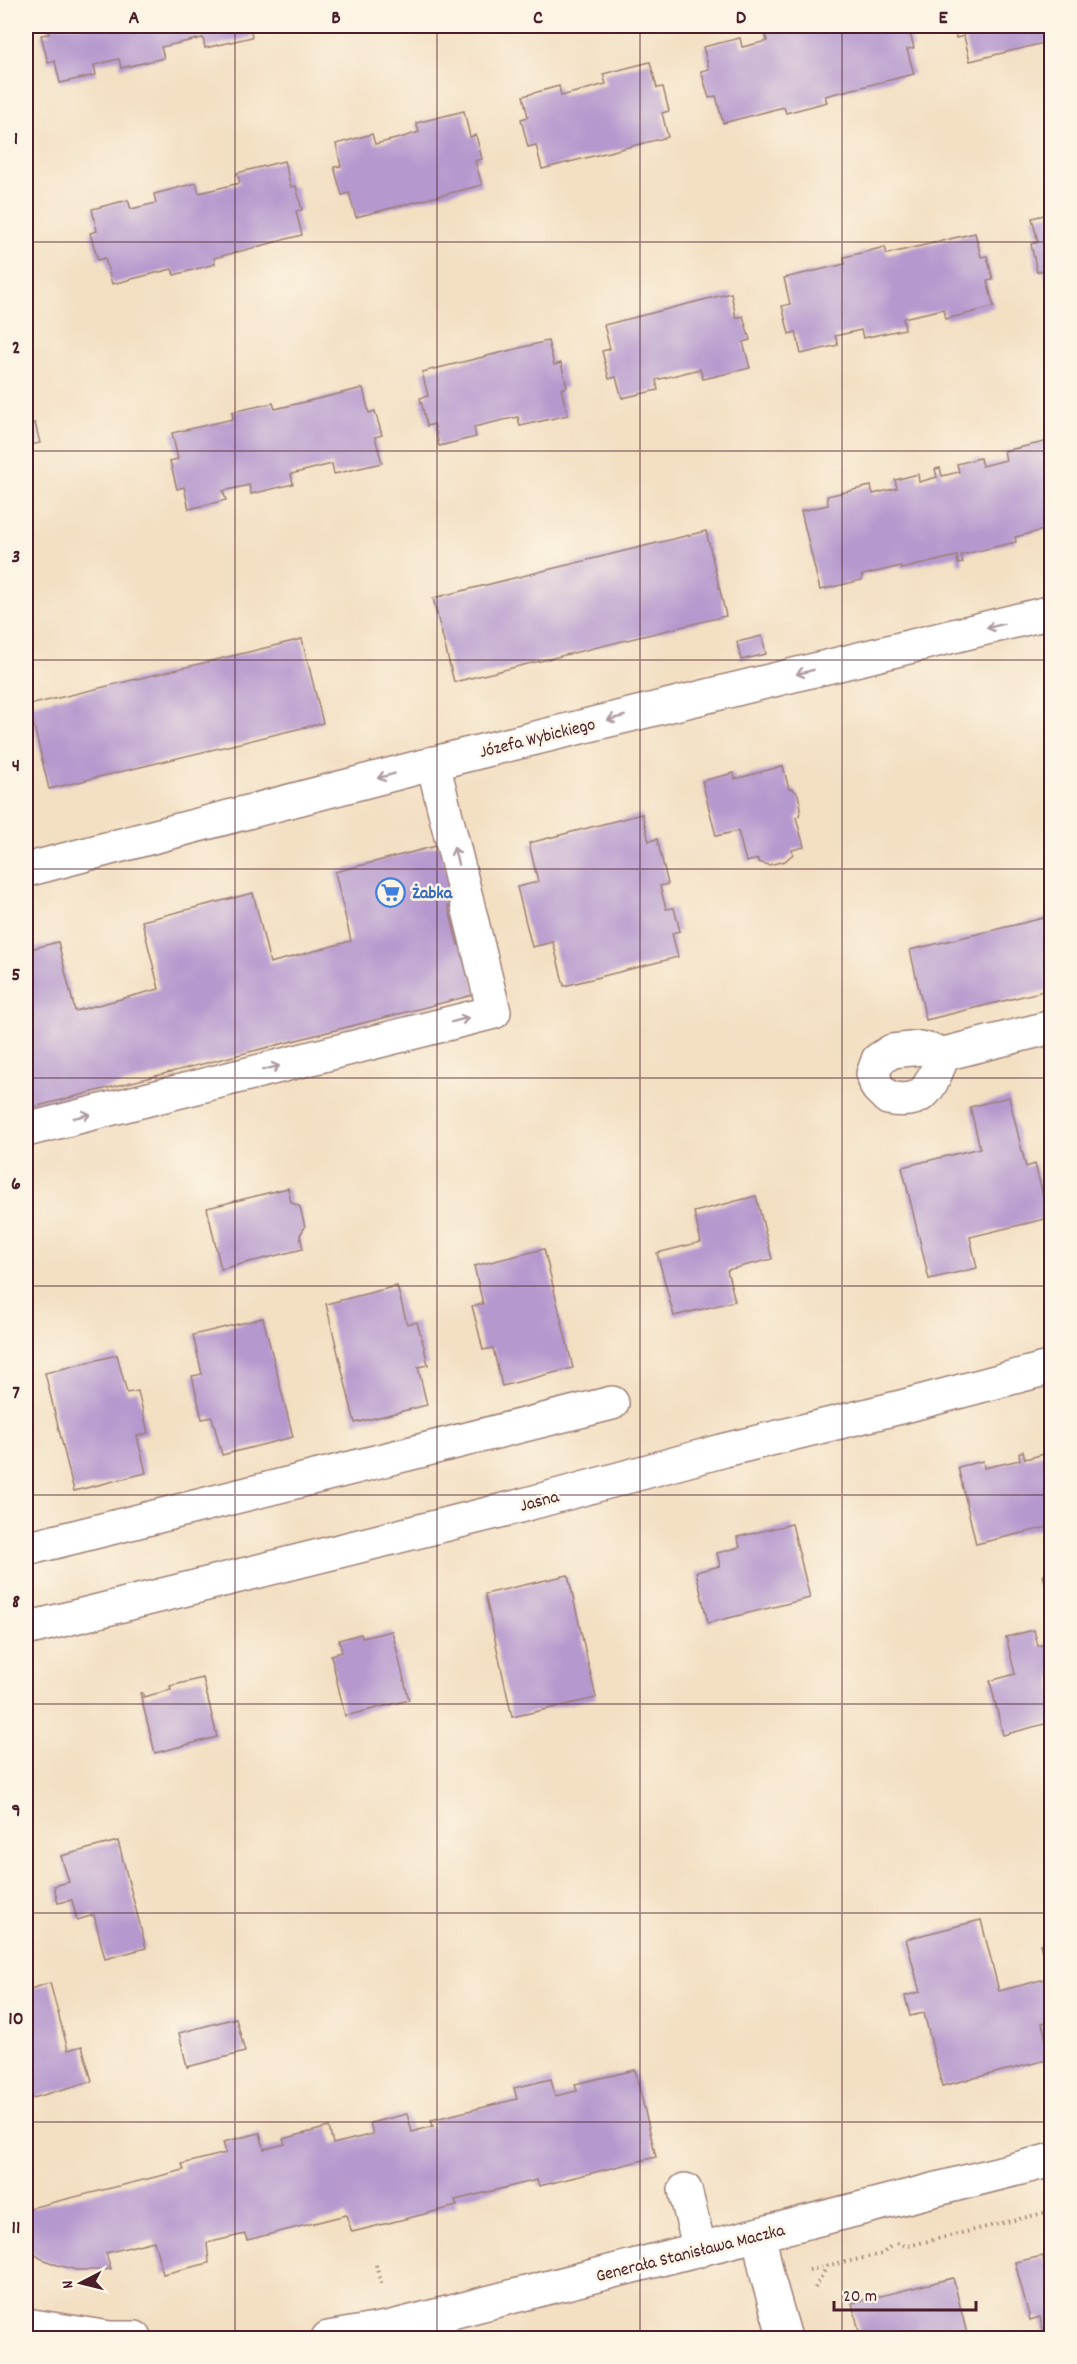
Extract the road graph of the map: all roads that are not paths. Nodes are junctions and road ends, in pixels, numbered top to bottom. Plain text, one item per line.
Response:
1 (1052, 612) edge
2 (433, 763) junction
3 (26, 870) edge
4 (1052, 1028) edge
5 (944, 1054) dead end
6 (26, 1130) edge
7 (1052, 1366) edge
8 (612, 1403) dead end
9 (26, 1549) edge
10 (26, 1629) edge
11 (1052, 2160) edge
12 (685, 2190) dead end
13 (759, 2235) junction
14 (700, 2250) junction
15 (26, 2325) edge
16 (118, 2338) edge
17 (328, 2338) edge
18 (785, 2338) edge

1 -> 2 street, Józefa Wybickiego
2 -> 3 street, Józefa Wybickiego
6 -> 2 street
4 - 5 street
7 - 10 street, Jasna
8 - 9 street
11 - 13 street, Generała Stanisława Maczka
12 - 14 street
13 - 14 street, Generała Stanisława Maczka
13 - 18 street
14 - 17 street, Generała Stanisława Maczka
15 - 16 street

